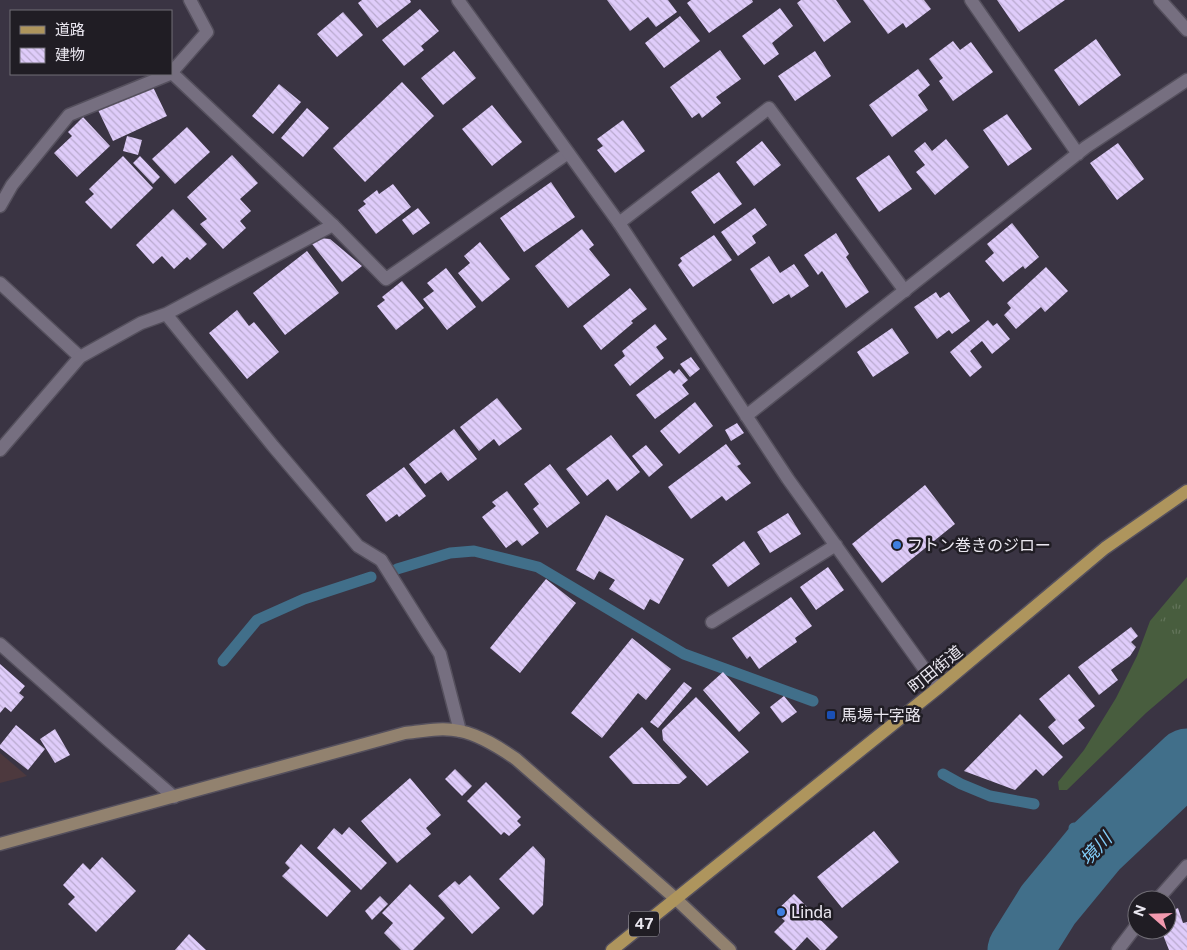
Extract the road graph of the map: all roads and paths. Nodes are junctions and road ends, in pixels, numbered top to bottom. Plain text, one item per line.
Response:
1 (190, 0) edge
2 (458, 0) edge
3 (971, 0) edge
4 (1160, 0) edge
5 (1187, 30) edge
6 (172, 72) edge
7 (172, 74) edge
8 (166, 75) edge
9 (1187, 80) edge
10 (568, 153) junction
11 (1078, 154) junction
12 (0, 206) edge
13 (619, 223) junction
14 (333, 225) junction
15 (0, 282) edge
16 (905, 291) junction
17 (166, 314) junction
18 (80, 357) junction
19 (746, 416) junction
20 (0, 450) edge
21 (1187, 491) edge
22 (836, 545) junction
23 (712, 622) dead end
24 (0, 644) edge
25 (938, 688) junction
26 (460, 731) junction
27 (174, 796) junction
28 (0, 844) edge
29 (1187, 866) edge
30 (1167, 890) edge
31 (676, 899) junction
32 (1127, 938) edge
33 (612, 950) edge
34 (730, 950) edge
35 (1118, 950) edge

1 - 6 street
2 - 10 street
3 - 11 street
4 - 5 street
7 - 14 street
8 - 12 street
9 - 11 street
10 - 13 street
10 - 14 street
11 - 16 street
13 - 16 street
13 - 19 street
14 - 17 street
15 - 18 street
16 - 19 street
17 - 18 street
17 - 26 street
18 - 20 street
19 - 22 street
21 - 25 main road, 町田街道 / 47
22 - 23 street
22 - 25 street
24 - 27 street
25 - 31 main road, 町田街道 / 47
26 - 27 street
26 - 31 street
27 - 28 street
29 - 30 street
31 - 33 main road, 町田街道 / 47
31 - 34 street
32 - 35 street

